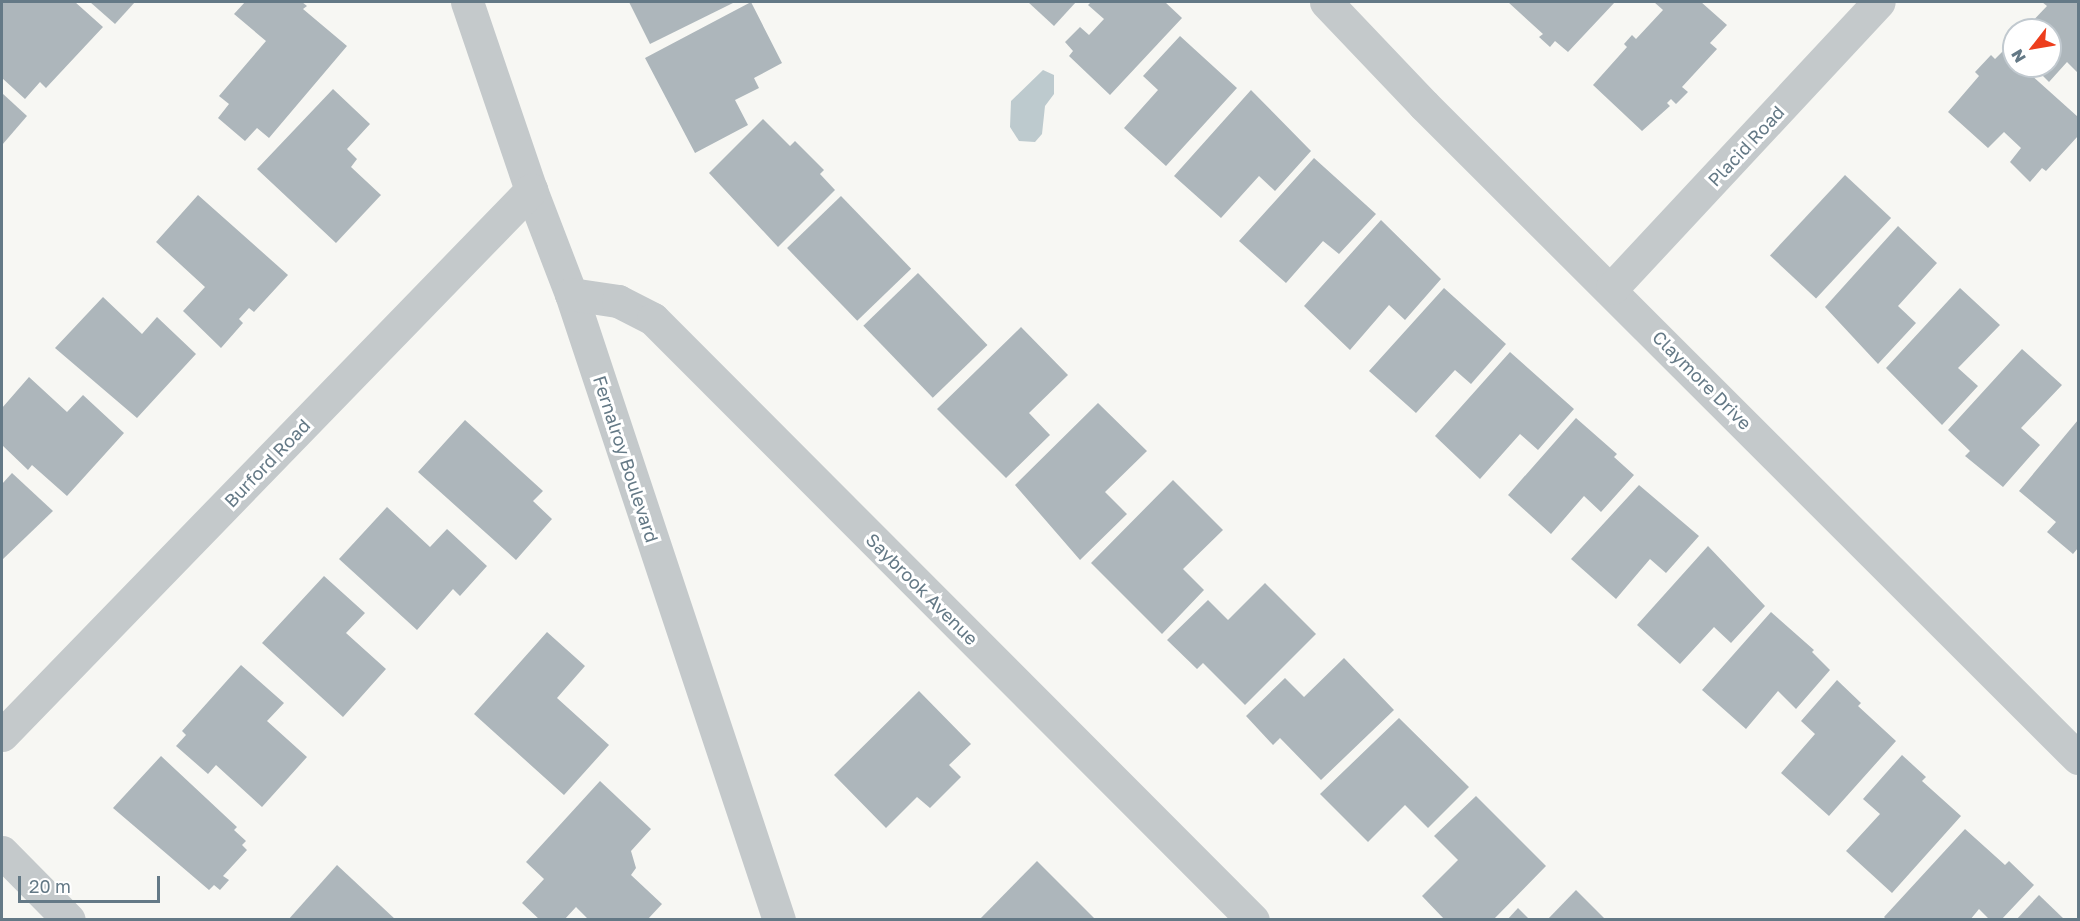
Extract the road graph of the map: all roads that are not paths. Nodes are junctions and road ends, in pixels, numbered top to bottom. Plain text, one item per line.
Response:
1 (467, 2) edge
2 (1326, 2) edge
3 (1879, 2) edge
4 (531, 190) junction
5 (1612, 288) junction
6 (571, 294) junction
7 (2, 735) edge
8 (2079, 758) edge
9 (2, 852) edge
10 (69, 920) edge
11 (779, 920) edge
12 (1253, 920) edge

1 - 4 street, Fernalroy Boulevard
2 - 5 street, Claymore Drive
3 - 5 street, Placid Road
4 - 6 street, Fernalroy Boulevard
4 - 7 street, Burford Road
5 - 8 street, Claymore Drive
6 - 11 street, Fernalroy Boulevard
6 - 12 street, Saybrook Avenue
9 - 10 street

